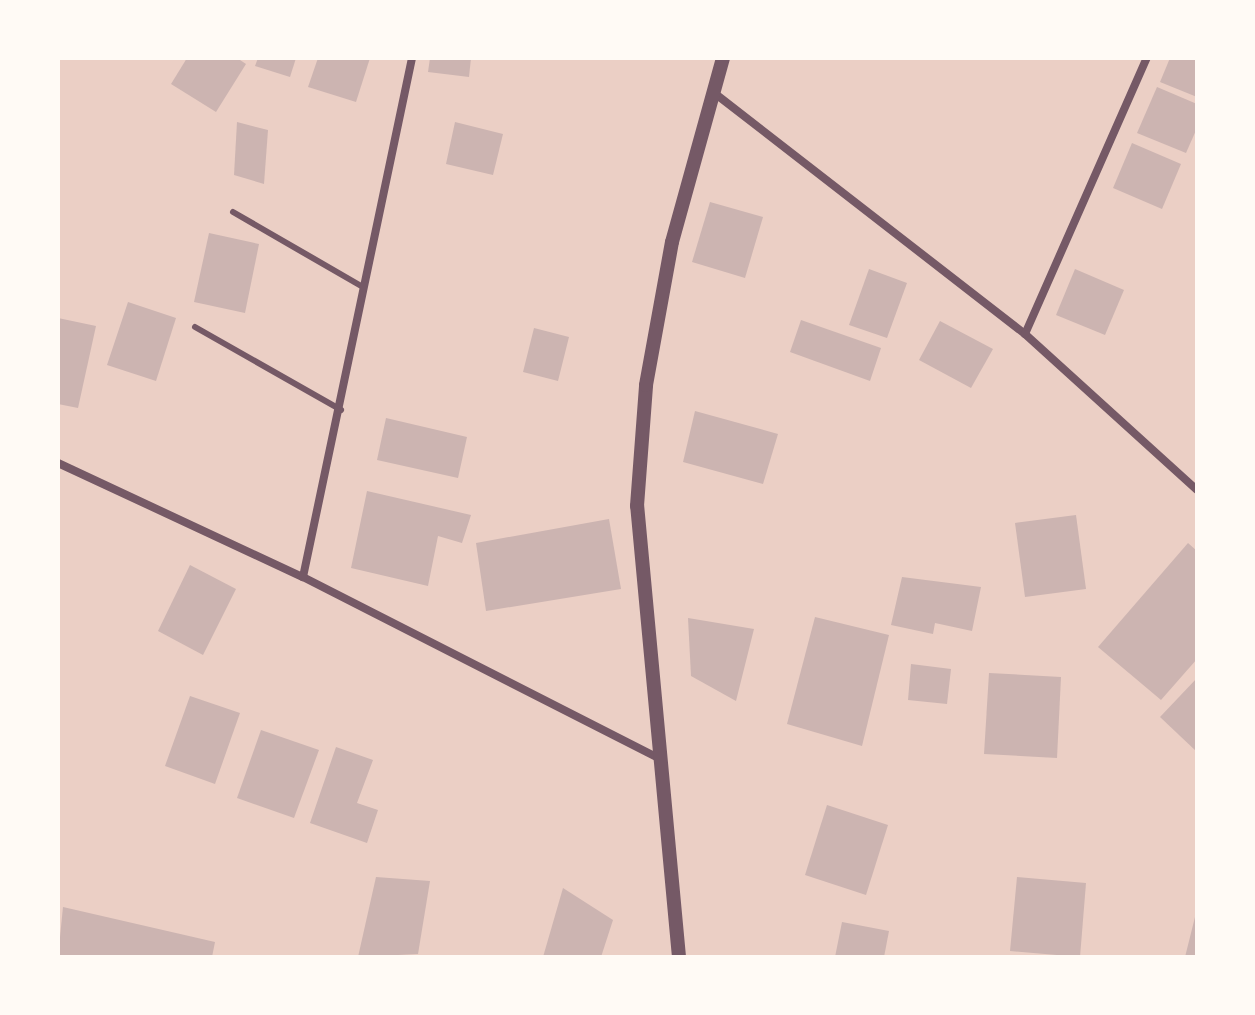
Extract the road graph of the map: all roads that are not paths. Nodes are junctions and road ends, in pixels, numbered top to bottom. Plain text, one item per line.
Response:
1 (412, 58) edge
2 (723, 58) edge
3 (1147, 58) edge
4 (711, 91) junction
5 (233, 212) dead end
6 (363, 287) junction
7 (195, 327) dead end
8 (1025, 334) junction
9 (341, 410) junction
10 (58, 463) edge
11 (1197, 490) edge
12 (303, 577) junction
13 (660, 759) junction
14 (679, 957) edge

1 - 6 street
2 - 4 street
3 - 8 street
4 - 8 street
4 - 13 street
5 - 6 lane
6 - 9 street
7 - 9 lane
8 - 11 street
9 - 12 street
10 - 12 street
12 - 13 street
13 - 14 street

